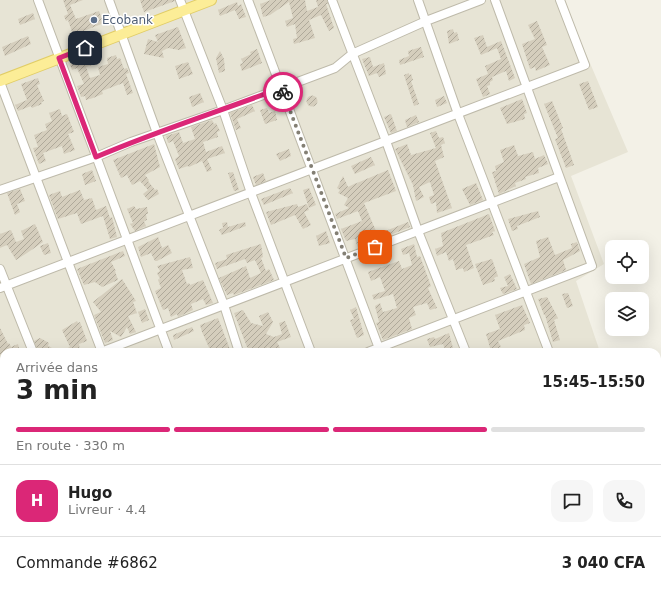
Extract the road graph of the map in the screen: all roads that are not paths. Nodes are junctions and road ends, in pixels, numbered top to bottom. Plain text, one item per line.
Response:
1 (38, 0) edge
2 (109, 0) edge
3 (180, 0) edge
4 (212, 0) edge
5 (248, 0) edge
6 (332, 0) edge
7 (418, 0) edge
8 (480, 0) edge
9 (495, 0) edge
10 (560, 0) edge
11 (184, 10) junction
12 (426, 21) junction
13 (122, 34) junction
14 (352, 54) junction
15 (59, 58) junction
16 (0, 81) edge
17 (527, 87) junction
18 (281, 88) junction
19 (223, 110) junction
20 (458, 114) junction
21 (157, 133) junction
22 (386, 141) junction
23 (96, 157) junction
24 (313, 169) junction
25 (37, 177) junction
26 (559, 177) junction
27 (0, 190) edge
28 (251, 193) junction
29 (492, 202) junction
30 (189, 216) junction
31 (418, 231) junction
32 (126, 240) junction
33 (346, 258) junction
34 (68, 262) junction
35 (0, 269) edge
36 (286, 281) junction
37 (3, 287) edge
38 (526, 291) junction
39 (224, 305) junction
40 (453, 319) junction
41 (160, 329) junction
42 (31, 348) edge
43 (100, 348) edge
44 (111, 348) edge
45 (167, 348) edge
46 (238, 348) edge
47 (310, 348) edge
48 (378, 348) edge
49 (384, 348) edge
50 (464, 348) edge
51 (547, 348) edge

1 - 15 street
2 - 13 street
3 - 11 street
4 - 11 main road
5 - 18 street
6 - 14 street
7 - 12 street
8 - 12 street
9 - 17 street
10 - 17 street
11 - 13 main road
11 - 19 street
12 - 14 street
12 - 20 street
13 - 15 main road
13 - 21 street
14 - 18 street
14 - 22 street
15 - 16 main road
15 - 23 street
16 - 25 street
17 - 20 street
17 - 26 street
18 - 19 street
18 - 24 street
19 - 21 street
19 - 28 street
20 - 22 street
20 - 29 street
21 - 23 street
21 - 30 street
22 - 24 street
22 - 31 street
23 - 25 street
23 - 32 street
24 - 28 street
24 - 33 street
25 - 27 street
25 - 34 street
26 - 29 street
26 - 38 street
28 - 30 street
28 - 36 street
29 - 31 street
29 - 38 street
30 - 32 street
30 - 39 street
31 - 33 street
31 - 40 street
32 - 34 street
32 - 41 street
33 - 36 street
33 - 48 street
34 - 37 street
34 - 43 street
35 - 37 street
36 - 39 street
36 - 47 street
37 - 42 street
38 - 40 street
38 - 51 street
39 - 41 street
39 - 46 street
40 - 49 street
40 - 50 street
41 - 44 street
41 - 45 street

